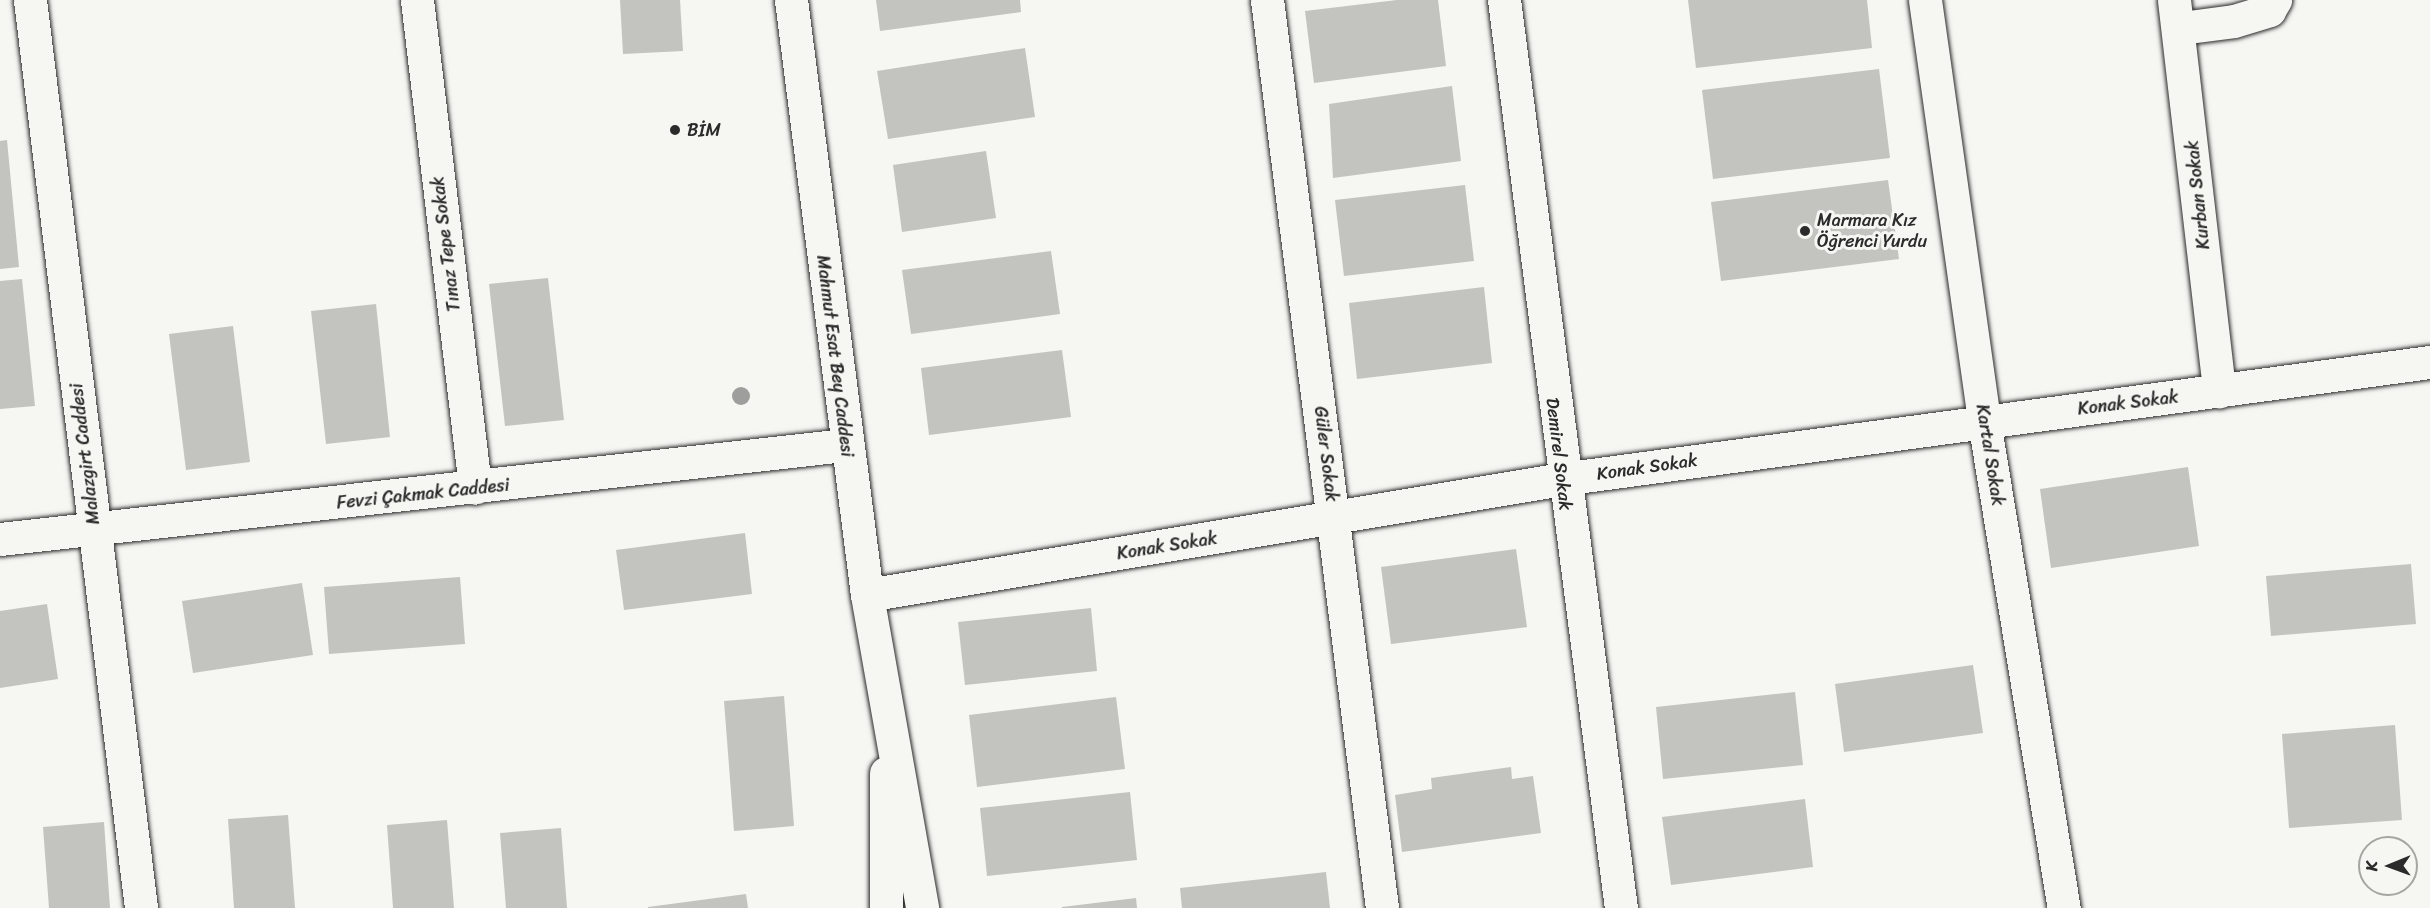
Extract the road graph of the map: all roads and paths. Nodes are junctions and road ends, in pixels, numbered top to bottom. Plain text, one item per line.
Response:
1 (30, 0) edge
2 (417, 0) edge
3 (790, 0) edge
4 (1267, 0) edge
5 (1504, 0) edge
6 (1925, 0) edge
7 (2275, 0) edge
8 (2177, 14) edge
9 (2430, 362) edge
10 (2219, 391) junction
11 (1984, 421) junction
12 (845, 445) junction
13 (1562, 479) junction
14 (475, 488) junction
15 (1335, 518) junction
16 (94, 528) junction
17 (0, 539) edge
18 (867, 595) junction
19 (885, 711) junction
20 (141, 908) edge
21 (886, 908) edge
22 (922, 908) edge
23 (1382, 908) edge
24 (1621, 908) edge
25 (2064, 908) edge

1 - 16 street, Malazgirt Caddesi
2 - 14 street, Tınaz Tepe Sokak
3 - 12 street, Mahmut Esat Bey Caddesi
4 - 15 street, Güler Sokak
5 - 13 street, Demirel Sokak
6 - 11 street, Kartal Sokak
7 - 8 street
8 - 10 street, Kurban Sokak
9 - 10 street, Konak Sokak
10 - 11 street, Konak Sokak
11 - 13 street, Konak Sokak
11 - 25 street, Kartal Sokak
12 - 14 street, Fevzi Çakmak Caddesi
12 - 18 street, Mahmut Esat Bey Caddesi
13 - 15 street, Konak Sokak
13 - 24 street, Demirel Sokak
14 - 16 street, Fevzi Çakmak Caddesi
15 - 18 street, Konak Sokak
15 - 23 street, Güler Sokak
16 - 17 street, Fevzi Çakmak Caddesi
16 - 20 street, Malazgirt Caddesi
18 - 19 street, Mahmut Esat Bey Caddesi
19 - 21 street
19 - 22 street

